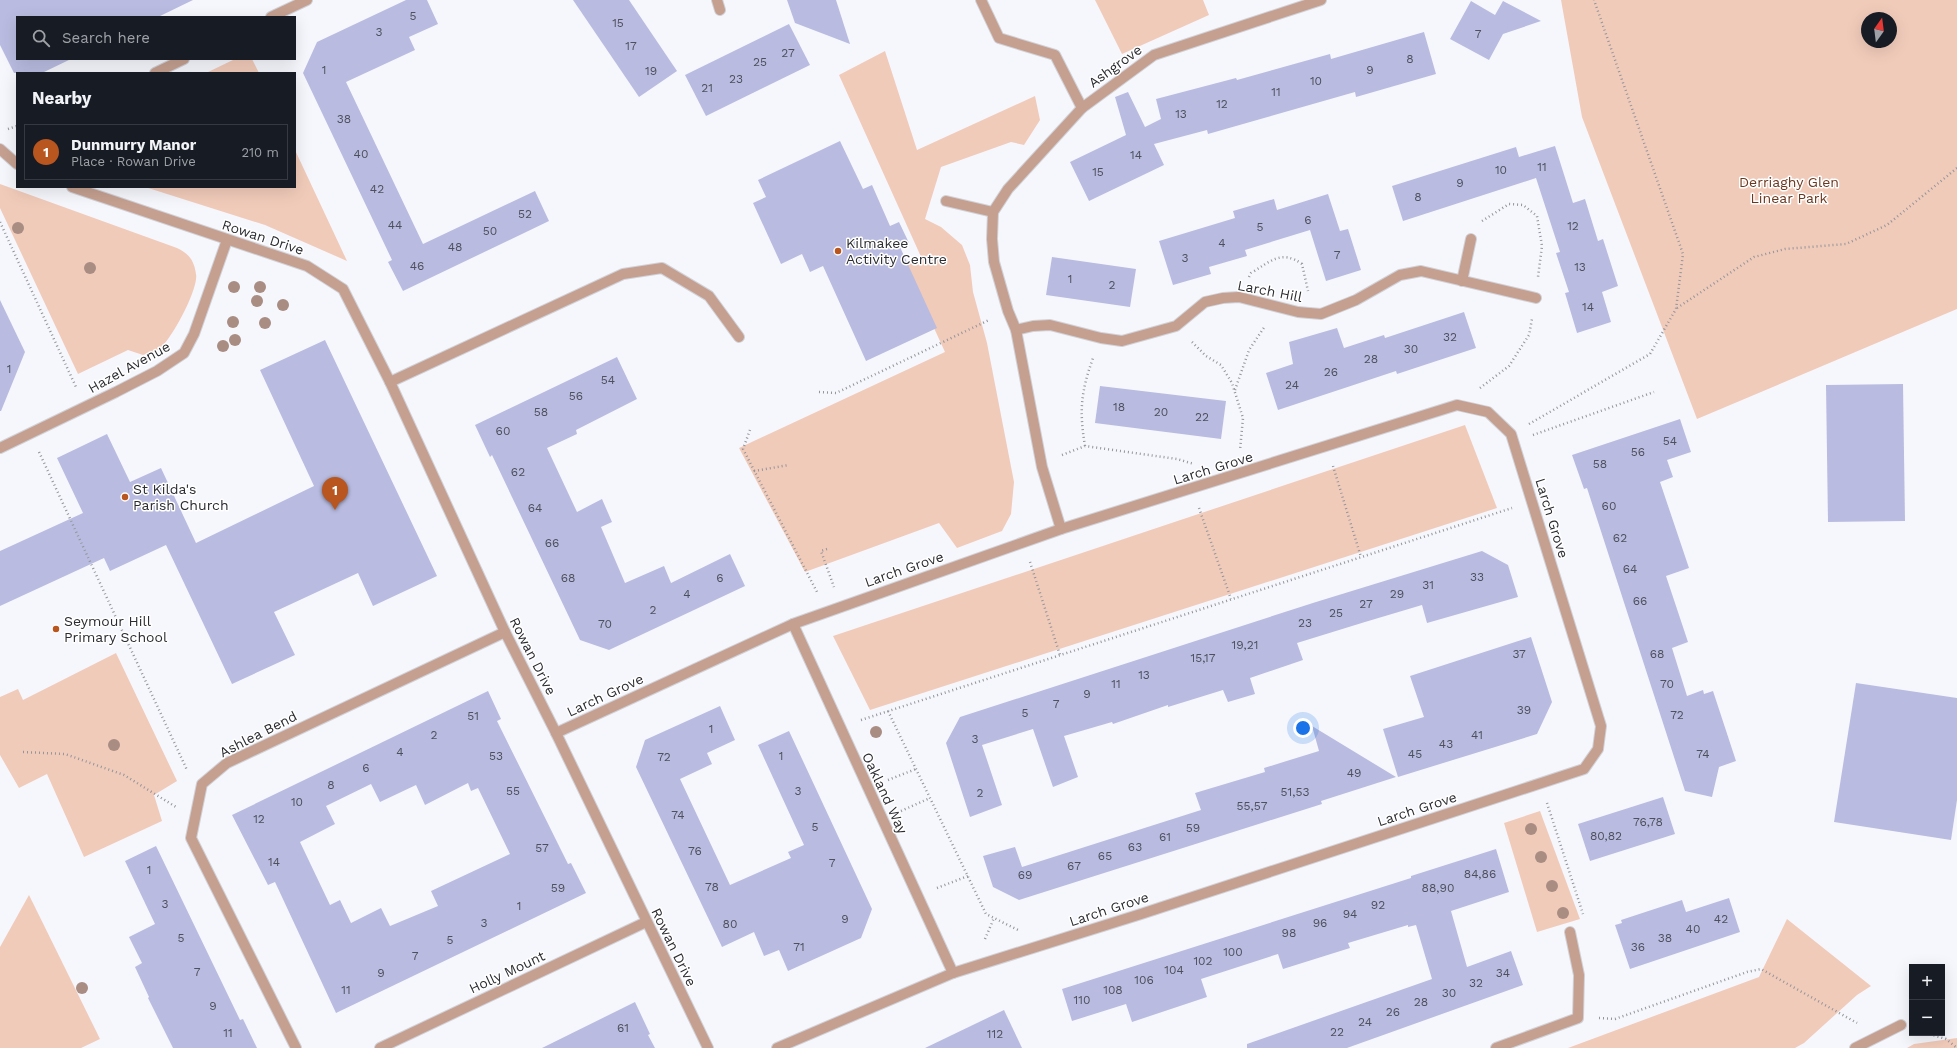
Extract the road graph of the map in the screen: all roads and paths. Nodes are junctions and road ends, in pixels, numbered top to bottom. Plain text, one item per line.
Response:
1 (307, 0) edge
2 (717, 0) edge
3 (981, 0) edge
4 (1321, 0) edge
5 (1594, 0) edge
6 (720, 10) dead end
7 (273, 16) edge
8 (182, 60) edge
9 (157, 72) edge
10 (1082, 108) junction
11 (0, 149) edge
12 (16, 163) edge
13 (1957, 168) edge
14 (79, 188) edge
15 (92, 190) edge
16 (946, 200) dead end
17 (993, 212) junction
18 (0, 222) edge
19 (1471, 239) dead end
20 (227, 240) junction
21 (1462, 281) junction
22 (1239, 297) junction
23 (1536, 298) dead end
24 (1284, 308) junction
25 (1676, 309) junction
26 (1008, 311) junction
27 (1312, 313) junction
28 (1176, 326) junction
29 (1016, 330) junction
30 (739, 337) dead end
31 (1101, 338) junction
32 (390, 382) junction
33 (1234, 391) junction
34 (819, 392) dead end
35 (1654, 392) dead end
36 (86, 407) junction
37 (750, 430) dead end
38 (31, 433) junction
39 (1513, 438) junction
40 (1085, 446) junction
41 (1327, 447) junction
42 (0, 448) edge
43 (789, 465) dead end
44 (1198, 466) dead end
45 (1042, 467) junction
46 (754, 471) junction
47 (1233, 476) junction
48 (1193, 489) junction
49 (1532, 501) junction
50 (1061, 529) junction
51 (1024, 542) junction
52 (827, 549) dead end
53 (1361, 557) junction
54 (1230, 599) junction
55 (842, 606) junction
56 (827, 611) junction
57 (793, 624) junction
58 (505, 632) junction
59 (1060, 655) junction
60 (888, 711) junction
61 (840, 729) junction
62 (556, 733) junction
63 (23, 752) dead end
64 (916, 769) junction
65 (202, 784) junction
66 (1540, 784) junction
67 (867, 788) junction
68 (930, 798) junction
69 (194, 820) junction
70 (882, 820) junction
71 (968, 876) junction
72 (917, 896) junction
73 (1584, 916) dead end
74 (646, 922) junction
75 (1570, 932) dead end
76 (1034, 948) junction
77 (953, 973) junction
78 (1840, 1014) dead end
79 (1578, 1018) junction
80 (1901, 1025) dead end
81 (1936, 1036) edge
82 (296, 1048) edge
83 (380, 1048) edge
84 (708, 1048) edge
85 (777, 1048) edge
86 (1496, 1048) edge
87 (1855, 1048) edge
88 (1957, 1048) edge

1 - 7 street
2 - 6 street
3 - 10 street
4 - 10 street, Ashgrove
5 - 25 path
8 - 9 street
10 - 17 street, Ashgrove
11 - 12 street
13 - 25 path
14 - 15 street, Rowan Drive
15 - 20 street, Rowan Drive
16 - 17 street
17 - 26 street, Ashgrove
18 - 36 path
19 - 21 street
20 - 32 street, Rowan Drive
20 - 36 street, Hazel Avenue
21 - 23 street, Larch Hill
21 - 27 street, Larch Hill
22 - 24 street, Larch Hill
22 - 27 path
22 - 28 street, Larch Hill
24 - 27 street, Larch Hill
24 - 33 path
25 - 39 path
26 - 29 street, Ashgrove
26 - 34 path
28 - 31 street, Larch Hill
28 - 33 path
29 - 31 street, Larch Hill
29 - 45 street
30 - 32 street
31 - 40 path
32 - 58 street, Rowan Drive
33 - 47 path
35 - 39 path
36 - 38 street, Hazel Avenue
37 - 46 path
38 - 42 street, Hazel Avenue
38 - 65 path
39 - 41 street, Larch Grove
39 - 49 street, Larch Grove
40 - 44 path
40 - 45 path
41 - 47 street, Larch Grove
41 - 53 path
43 - 46 path
45 - 50 street
46 - 56 path
47 - 48 street, Larch Grove
48 - 50 street, Larch Grove
48 - 54 path
49 - 53 path
49 - 66 street, Larch Grove
50 - 51 street, Larch Grove
51 - 55 street, Larch Grove
51 - 59 path
52 - 55 path
53 - 54 path
54 - 59 path
55 - 56 street, Larch Grove
56 - 57 street, Larch Grove
57 - 61 street, Oakland Way
57 - 62 street, Larch Grove
58 - 62 street, Rowan Drive
58 - 65 street, Ashlea Bend
59 - 60 path
60 - 61 path
60 - 64 path
61 - 67 street, Oakland Way
62 - 74 street, Rowan Drive
63 - 69 path
64 - 67 path
64 - 68 path
65 - 69 street
66 - 73 path
66 - 76 street, Larch Grove
67 - 70 street, Oakland Way
68 - 70 path
68 - 71 path
69 - 82 street
70 - 72 street, Oakland Way
71 - 72 path
71 - 76 path
72 - 77 street, Oakland Way
74 - 83 street, Holly Mount
74 - 84 street, Rowan Drive
75 - 79 street
76 - 77 street, Larch Grove
77 - 85 street, Larch Grove
78 - 79 path
79 - 86 street
80 - 87 street
81 - 88 path

